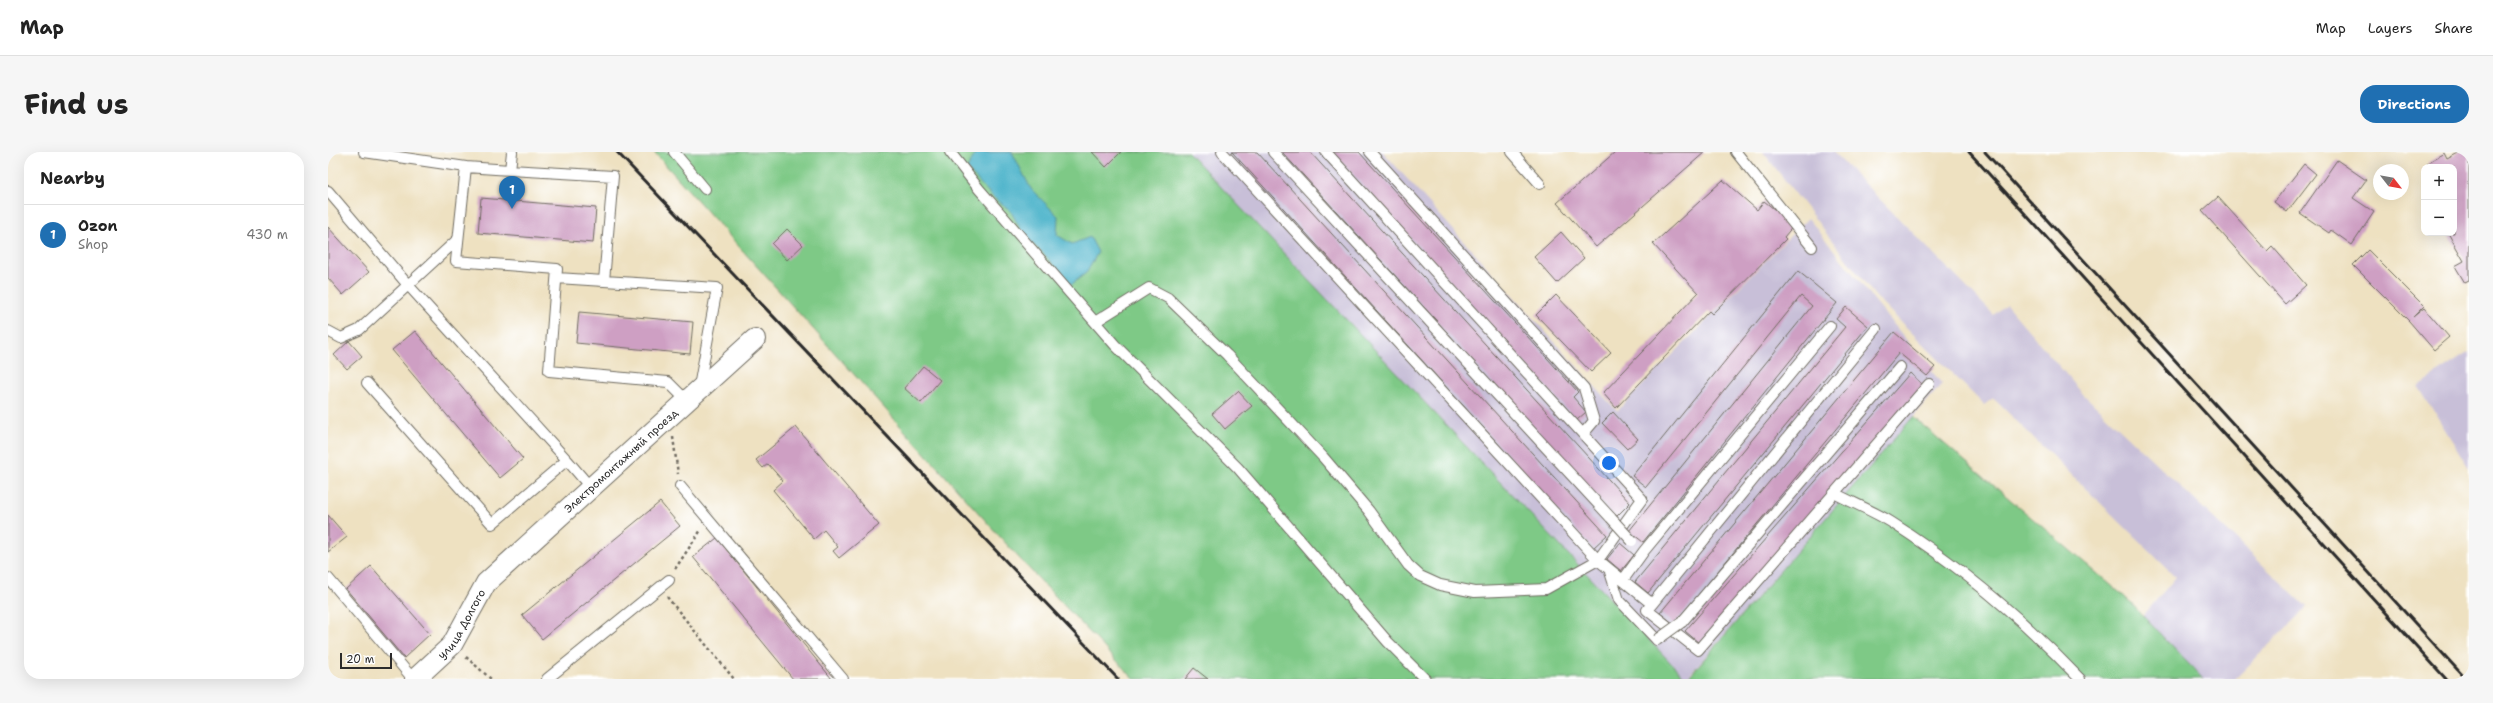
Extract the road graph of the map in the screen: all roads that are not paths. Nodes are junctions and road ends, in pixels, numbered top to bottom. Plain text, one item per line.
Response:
1 (364, 152) edge
2 (512, 152) edge
3 (674, 152) edge
4 (950, 152) edge
5 (1222, 152) edge
6 (1273, 152) edge
7 (1326, 152) edge
8 (1370, 152) edge
9 (1512, 152) edge
10 (1736, 152) edge
11 (466, 167) junction
12 (510, 170) junction
13 (1540, 184) dead end
14 (705, 189) dead end
15 (328, 190) edge
16 (457, 240) junction
17 (1812, 247) dead end
18 (556, 278) junction
19 (604, 280) junction
20 (408, 285) junction
21 (1095, 322) junction
22 (1830, 326) dead end
23 (1876, 329) dead end
24 (328, 331) edge
25 (755, 339) dead end
26 (1900, 367) dead end
27 (367, 383) dead end
28 (1929, 384) dead end
29 (693, 396) junction
30 (1583, 434) junction
31 (567, 460) junction
32 (680, 486) road end
33 (591, 488) junction
34 (1834, 494) junction
35 (1644, 551) junction
36 (1598, 560) junction
37 (1610, 572) junction
38 (328, 578) edge
39 (669, 580) road end
40 (1623, 580) junction
41 (486, 583) joint
42 (1652, 604) junction
43 (414, 679) edge
44 (548, 679) edge
45 (843, 679) edge
46 (1425, 679) edge
47 (2080, 679) edge

1 - 11 lane
2 - 12 lane
3 - 14 lane
4 - 21 lane
5 - 36 lane
6 - 35 lane, bridge
7 - 30 lane
8 - 30 lane
9 - 13 lane
10 - 17 lane
11 - 12 lane
11 - 16 lane
12 - 19 lane
15 - 20 lane
16 - 18 lane
16 - 20 lane
18 - 19 lane
18 - 29 lane
19 - 29 lane
20 - 24 lane
20 - 31 lane
21 - 36 lane
21 - 46 lane
22 - 35 lane
23 - 42 lane
25 - 29 street, Электромонтажный проезд
26 - 37 lane, bridge
27 - 31 lane
28 - 34 lane
29 - 33 street, Электромонтажный проезд
30 - 36 lane
31 - 33 lane
32 - 45 lane
33 - 41 street, Электромонтажный проезд
34 - 42 lane
34 - 47 lane
35 - 40 lane
36 - 37 lane
37 - 40 lane
38 - 43 lane
39 - 44 lane
40 - 42 lane
41 - 43 street, улица Долгого

